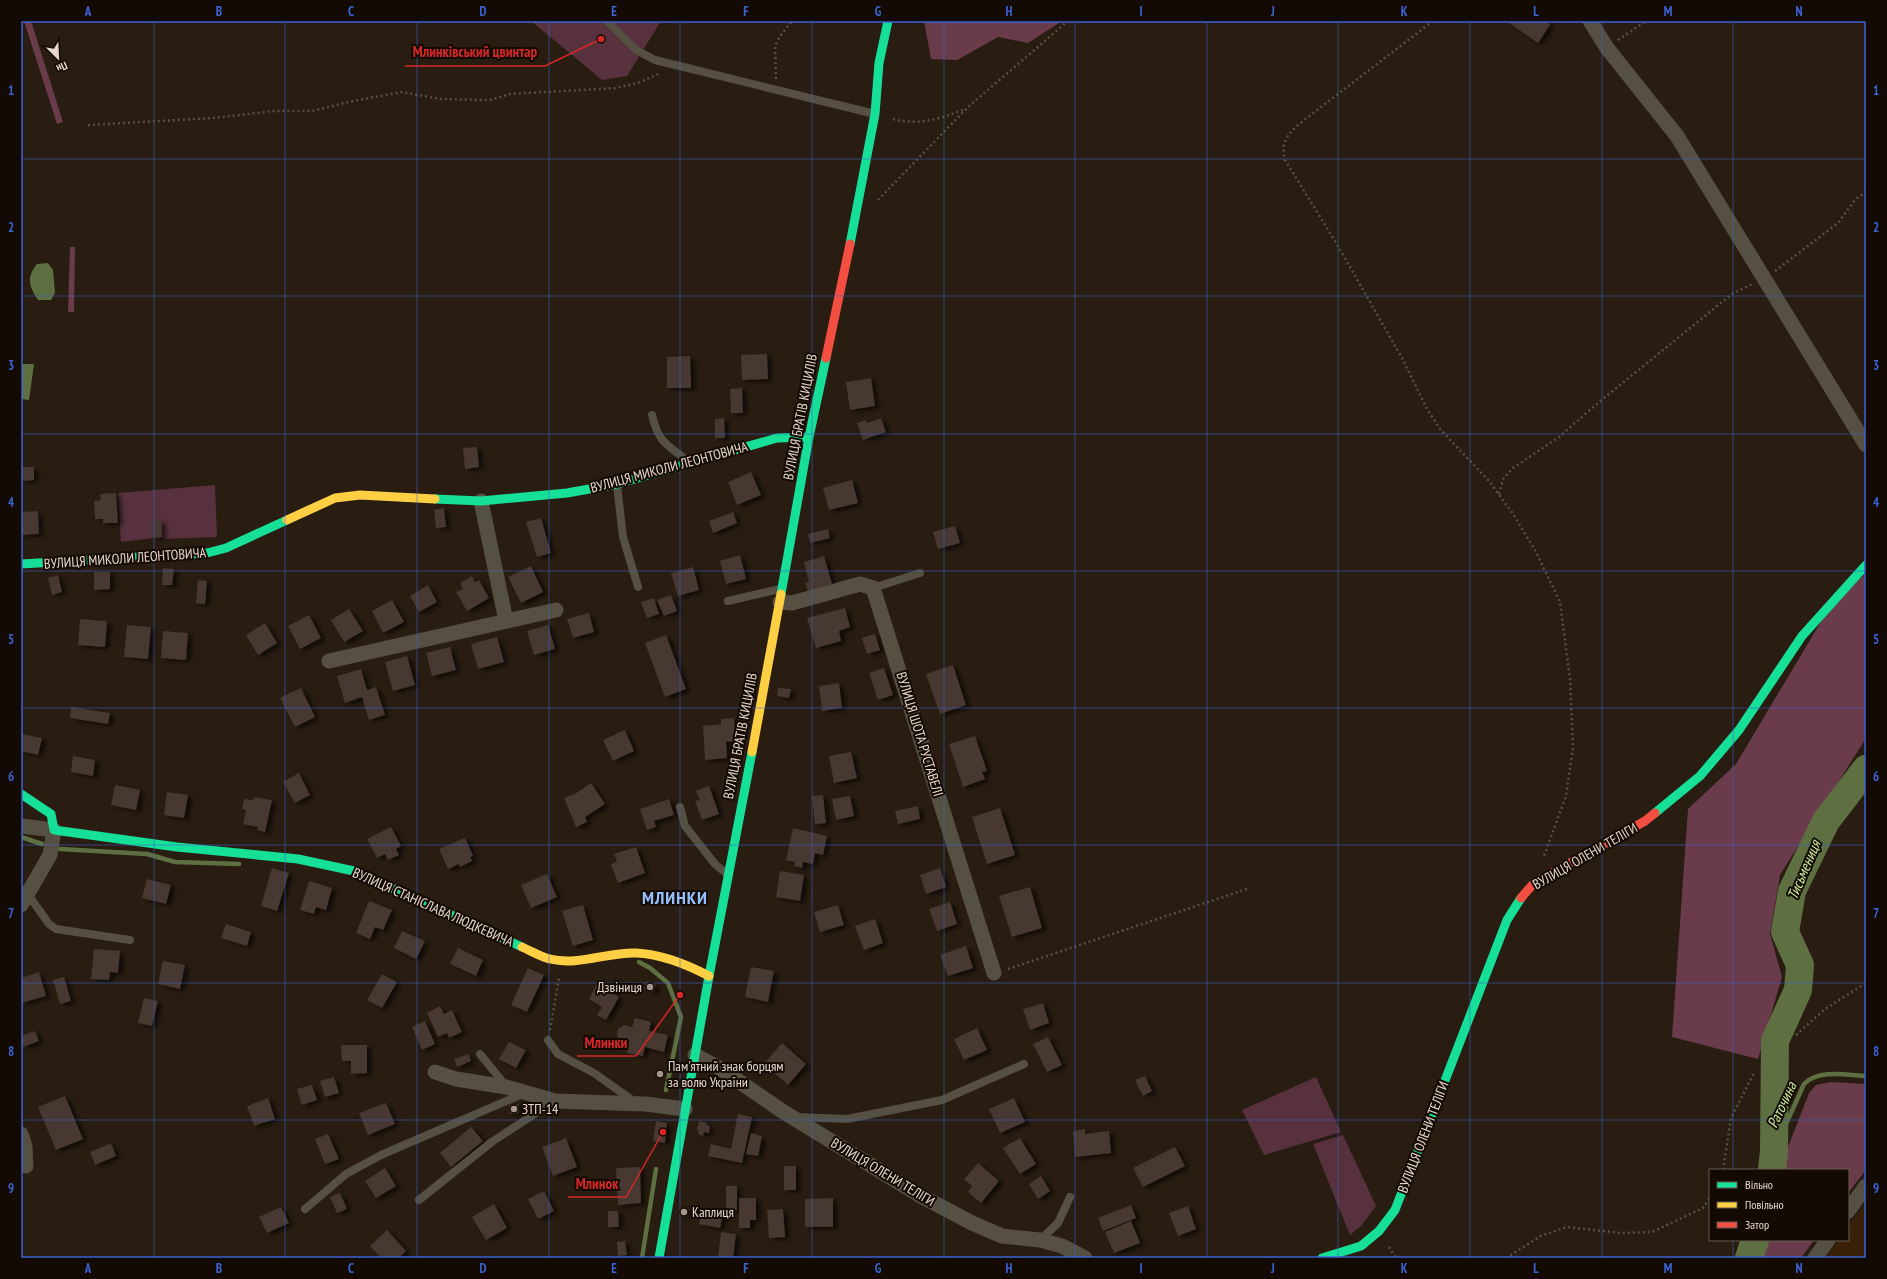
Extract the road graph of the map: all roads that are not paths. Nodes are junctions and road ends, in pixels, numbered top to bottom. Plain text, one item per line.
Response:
1 (607, 21) edge
2 (888, 21) edge
3 (1590, 21) edge
4 (875, 114) junction
5 (652, 414) dead end
6 (809, 437) junction
7 (1866, 445) edge
8 (690, 463) junction
9 (617, 484) junction
10 (481, 501) junction
11 (21, 564) edge
12 (1866, 565) edge
13 (920, 573) dead end
14 (638, 587) dead end
15 (873, 588) junction
16 (781, 595) junction
17 (728, 601) dead end
18 (556, 610) dead end
19 (506, 621) junction
20 (328, 661) dead end
21 (21, 794) edge
22 (680, 808) dead end
23 (21, 826) edge
24 (54, 830) junction
25 (728, 875) junction
26 (24, 899) edge
27 (130, 940) dead end
28 (994, 973) road end
29 (709, 976) junction
30 (548, 1040) road end
31 (480, 1054) dead end
32 (695, 1055) junction
33 (1024, 1064) dead end
34 (435, 1072) dead end
35 (506, 1087) junction
36 (526, 1093) junction
37 (555, 1101) junction
38 (638, 1104) junction
39 (686, 1109) junction
40 (792, 1117) junction
41 (21, 1134) edge
42 (26, 1166) dead end
43 (1866, 1186) edge
44 (1070, 1197) dead end
45 (419, 1200) dead end
46 (305, 1209) dead end
47 (1849, 1210) edge
48 (1040, 1240) junction
49 (1827, 1241) edge
50 (659, 1258) edge
51 (1085, 1258) edge
52 (1322, 1258) edge
53 (1815, 1258) edge

1 - 4 lane
2 - 4 street, ВУЛИЦЯ БРАТІВ КИЦИЛІВ
3 - 7 street
4 - 6 street, ВУЛИЦЯ БРАТІВ КИЦИЛІВ
5 - 8 lane
6 - 8 street, ВУЛИЦЯ МИКОЛИ ЛЕОНТОВИЧА
6 - 16 street, ВУЛИЦЯ БРАТІВ КИЦИЛІВ
8 - 9 street, ВУЛИЦЯ МИКОЛИ ЛЕОНТОВИЧА
9 - 10 street, ВУЛИЦЯ МИКОЛИ ЛЕОНТОВИЧА
9 - 14 lane
10 - 11 street, ВУЛИЦЯ МИКОЛИ ЛЕОНТОВИЧА
10 - 19 street
12 - 52 street, ВУЛИЦЯ ОЛЕНИ ТЕЛІГИ
13 - 15 lane
15 - 16 street
15 - 28 street, ВУЛИЦЯ ШОТА РУСТАВЕЛІ
16 - 17 lane
16 - 25 street, ВУЛИЦЯ БРАТІВ КИЦИЛІВ
18 - 19 street
19 - 20 street
21 - 24 street
22 - 25 lane
23 - 24 street, ВУЛИЦЯ СТАНІСЛАВА ЛЮДКЕВИЧА
24 - 26 street
24 - 29 street, ВУЛИЦЯ СТАНІСЛАВА ЛЮДКЕВИЧА
25 - 29 street, ВУЛИЦЯ БРАТІВ КИЦИЛІВ
26 - 27 lane
29 - 32 street, ВУЛИЦЯ БРАТІВ КИЦИЛІВ
30 - 38 lane
31 - 35 lane
32 - 39 street, ВУЛИЦЯ БРАТІВ КИЦИЛІВ
32 - 40 street, ВУЛИЦЯ ОЛЕНИ ТЕЛІГИ
33 - 40 lane
34 - 35 street
35 - 36 street
36 - 37 street
36 - 46 lane
37 - 38 street
37 - 45 lane
38 - 39 street
39 - 50 street, ВУЛИЦЯ БРАТІВ КИЦИЛІВ
40 - 48 street, ВУЛИЦЯ ОЛЕНИ ТЕЛІГИ
41 - 42 street
43 - 47 street
44 - 48 lane
48 - 51 street, ВУЛИЦЯ ОЛЕНИ ТЕЛІГИ
49 - 53 street

